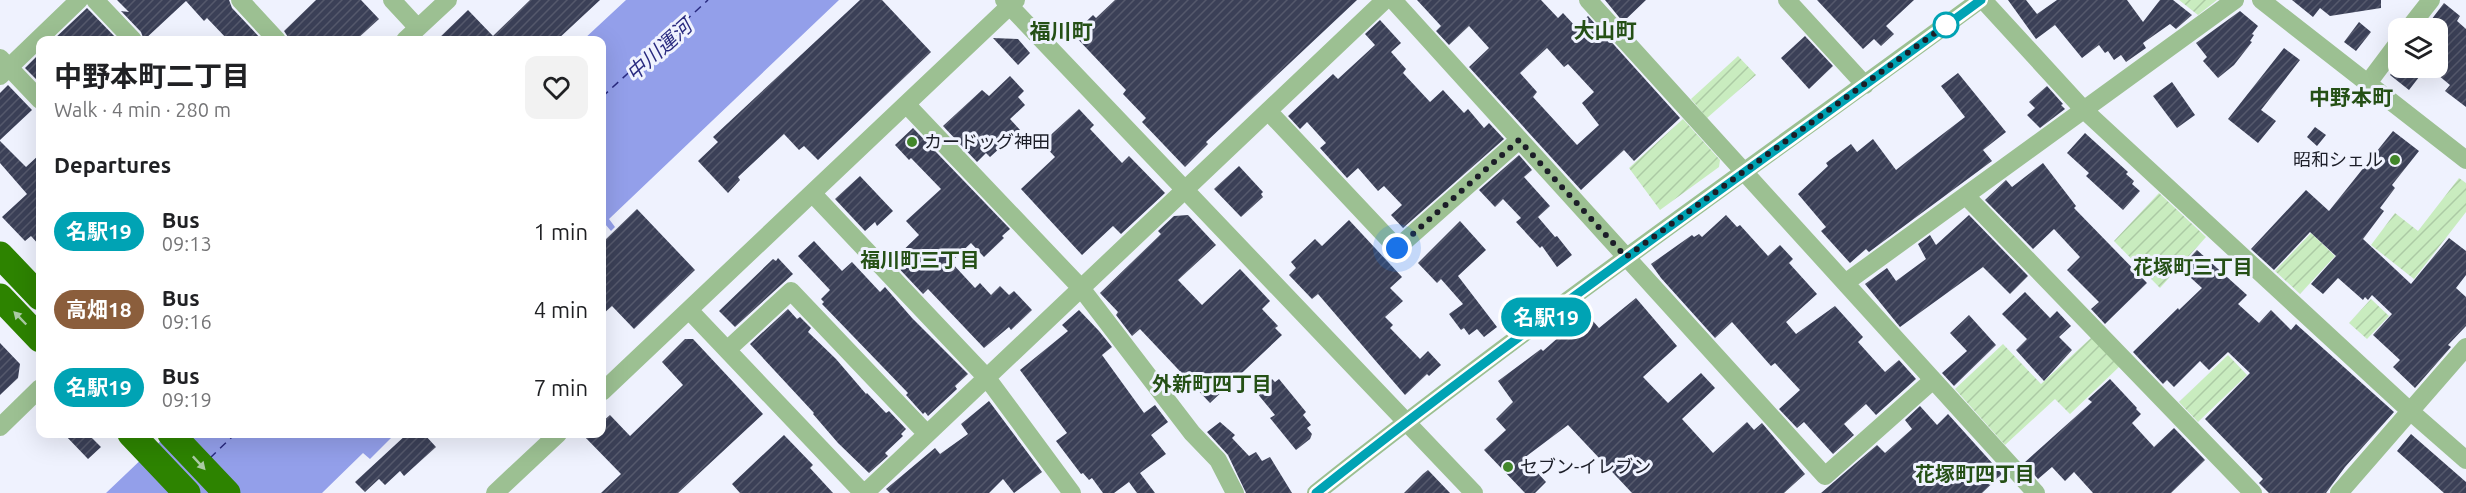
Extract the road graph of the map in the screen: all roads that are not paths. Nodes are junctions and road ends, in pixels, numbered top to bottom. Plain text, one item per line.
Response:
1 (79, 0) edge
2 (95, 0) edge
3 (240, 0) edge
4 (392, 0) edge
5 (448, 0) edge
6 (1385, 0) edge
7 (1393, 0) edge
8 (1588, 0) edge
9 (1787, 0) edge
10 (1982, 0) edge
11 (2235, 0) edge
12 (2261, 0) edge
13 (2431, 0) edge
14 (1010, 2) edge
15 (2417, 18) edge
16 (412, 34) edge
17 (38, 36) edge
18 (129, 36) edge
19 (273, 36) edge
20 (36, 38) edge
21 (2388, 56) edge
22 (3, 67) edge
23 (2368, 83) junction
24 (1865, 85) junction
25 (36, 96) edge
26 (906, 104) junction
27 (2084, 110) junction
28 (1268, 111) junction
29 (1519, 140) junction
30 (2466, 159) edge
31 (1743, 171) junction
32 (1185, 190) junction
33 (812, 193) junction
34 (1966, 196) junction
35 (0, 255) edge
36 (1626, 257) junction
37 (1845, 283) junction
38 (1081, 288) junction
39 (36, 293) edge
40 (0, 297) edge
41 (689, 310) junction
42 (36, 335) edge
43 (2466, 347) edge
44 (727, 350) junction
45 (987, 378) junction
46 (1933, 380) junction
47 (606, 388) edge
48 (36, 392) edge
49 (2410, 411) junction
50 (1406, 422) junction
51 (0, 427) edge
52 (927, 434) junction
53 (134, 438) edge
54 (175, 438) edge
55 (554, 438) edge
56 (2466, 460) edge
57 (187, 493) edge
58 (227, 493) edge
59 (495, 493) edge
60 (864, 493) edge
61 (1072, 493) edge
62 (1235, 493) edge
63 (1316, 493) edge
64 (1474, 493) edge
65 (2036, 493) edge
66 (2253, 493) edge
67 (2339, 493) edge

1 - 17 street
2 - 18 street
3 - 19 street
4 - 16 street
5 - 16 street
6 - 28 street
7 - 29 street
8 - 31 street
9 - 24 street
10 - 24 street
10 - 27 street
11 - 27 street
12 - 23 street
13 - 15 street
14 - 26 street
14 - 32 street
20 - 22 street
21 - 23 street
22 - 25 street
23 - 30 street
24 - 31 street
26 - 33 street
26 - 38 street
27 - 34 street
27 - 49 street
28 - 29 street
28 - 32 street
29 - 36 street
31 - 36 street
31 - 37 street
32 - 38 street
32 - 50 street
33 - 41 street
33 - 45 street
34 - 37 street
34 - 66 street
35 - 39 highway
36 - 46 street
36 - 50 street
37 - 46 street
38 - 45 street
38 - 62 street
42 -> 40 highway
41 - 44 street
41 - 47 street
43 - 49 street
44 - 52 street
44 - 60 street
45 - 52 street
45 - 61 street
46 - 65 street
48 - 51 street
49 - 56 street
49 - 67 street
50 - 63 street
50 - 64 street
52 - 60 street
53 - 57 highway
54 -> 58 highway
55 - 59 street

